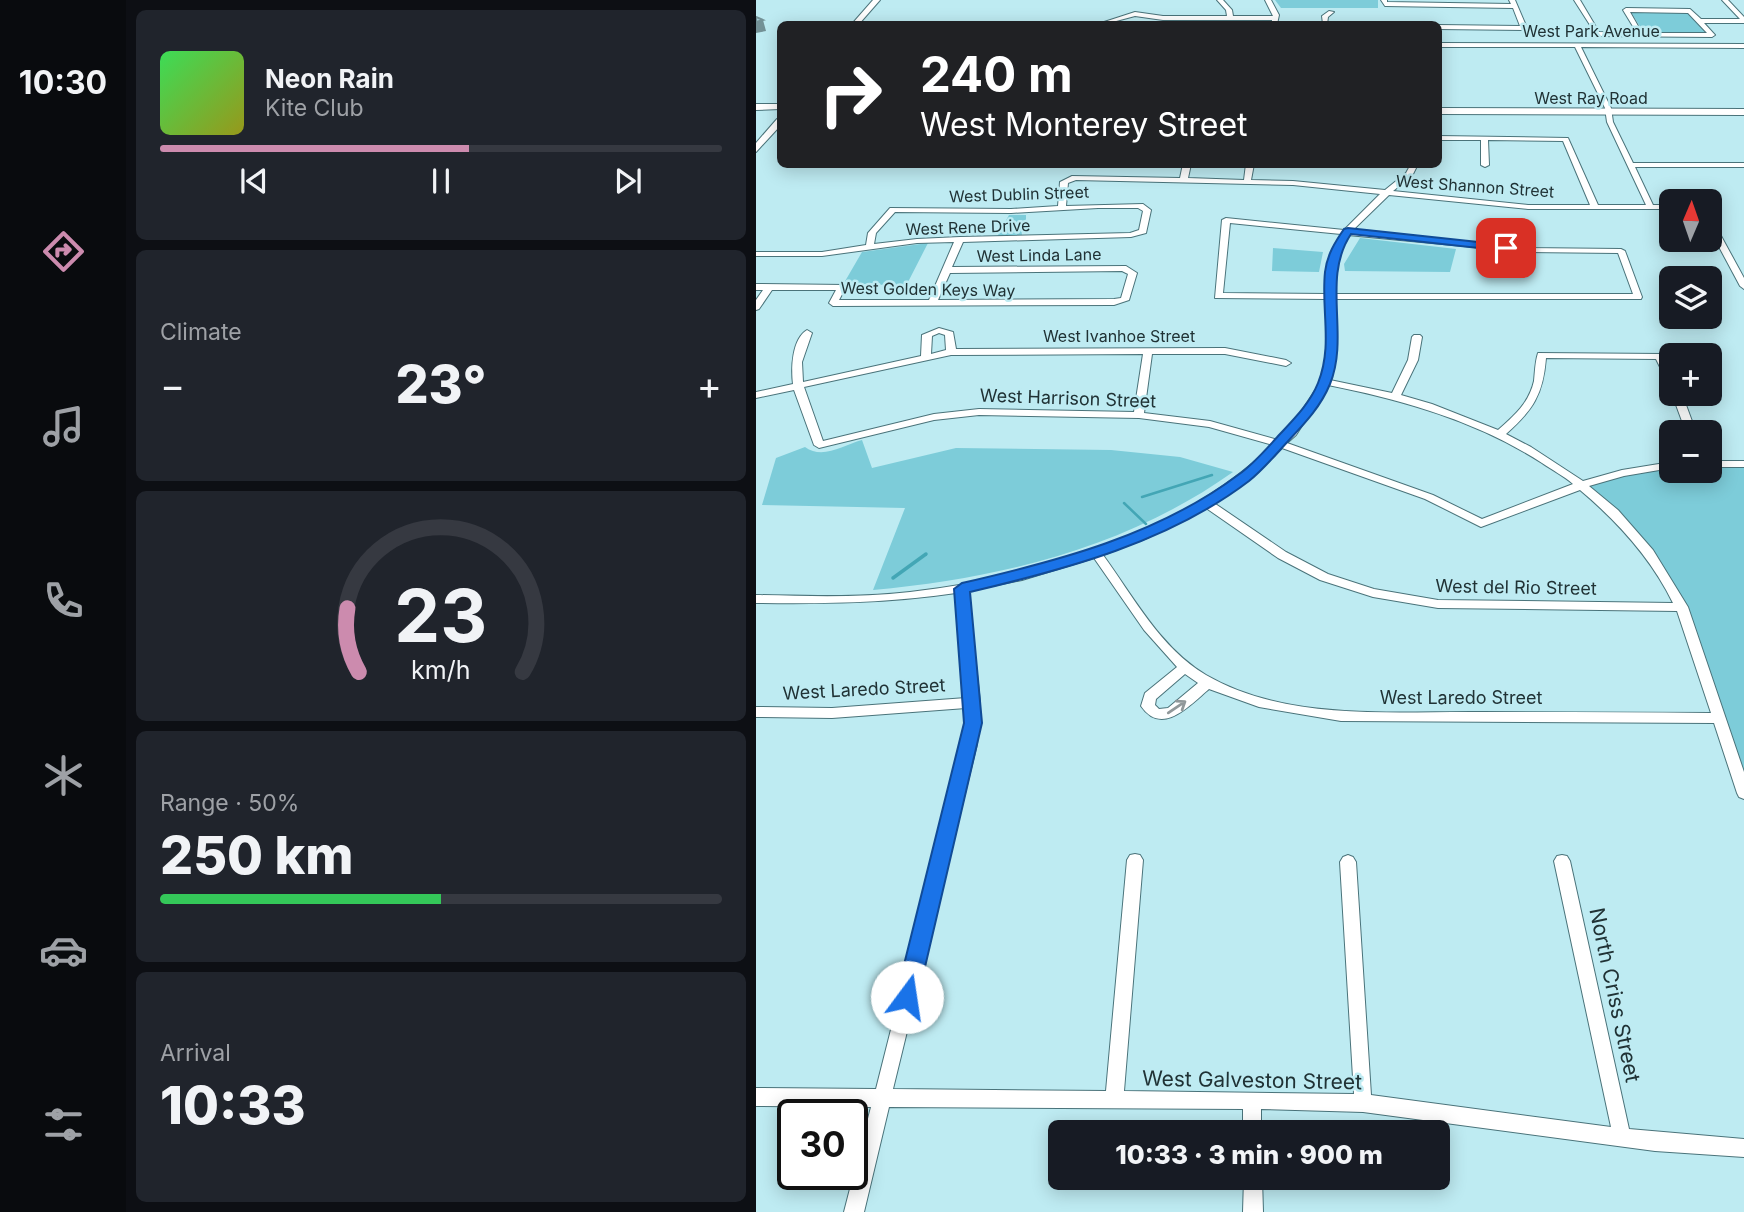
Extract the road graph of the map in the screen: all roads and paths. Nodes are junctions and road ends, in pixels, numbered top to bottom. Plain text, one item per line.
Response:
1 (877, 0) edge
2 (886, 0) edge
3 (1220, 0) edge
4 (1268, 0) edge
5 (1577, 0) edge
6 (1647, 0) edge
7 (1724, 0) edge
8 (1385, 2) edge
9 (1514, 3) edge
10 (1654, 10) junction
11 (1690, 10) joint
12 (1331, 12) dead end
13 (1230, 18) junction
14 (1699, 20) junction
15 (858, 21) edge
16 (868, 21) edge
17 (1111, 21) edge
18 (1275, 21) edge
19 (1325, 21) edge
20 (1744, 21) edge
21 (1442, 27) edge
22 (1597, 34) joint
23 (1641, 35) junction
24 (1674, 35) junction
25 (1712, 35) joint
26 (1442, 45) edge
27 (1577, 45) junction
28 (1683, 46) junction
29 (1744, 46) edge
30 (756, 107) edge
31 (777, 111) edge
32 (1442, 111) edge
33 (777, 112) edge
34 (1744, 112) edge
35 (756, 113) edge
36 (777, 115) edge
37 (1609, 115) junction
38 (777, 117) edge
39 (1442, 117) edge
40 (1744, 118) edge
41 (756, 135) edge
42 (1442, 138) edge
43 (1484, 138) junction
44 (756, 149) edge
45 (1631, 165) junction
46 (1744, 165) edge
47 (1485, 166) dead end
48 (1186, 168) edge
49 (1249, 168) edge
50 (1411, 168) edge
51 (1185, 179) junction
52 (1247, 181) junction
53 (1387, 194) junction
54 (1650, 206) junction
55 (1659, 206) edge
56 (1595, 207) junction
57 (1062, 208) junction
58 (893, 210) joint
59 (1226, 220) joint
60 (1348, 231) junction
61 (1140, 234) joint
62 (960, 239) junction
63 (1722, 245) edge
64 (870, 247) junction
65 (1621, 251) joint
66 (756, 254) edge
67 (948, 270) junction
68 (1744, 286) edge
69 (756, 287) edge
70 (769, 287) junction
71 (1331, 296) junction
72 (1125, 300) joint
73 (932, 304) junction
74 (756, 307) edge
75 (807, 334) dead end
76 (1418, 337) dead end
77 (951, 352) junction
78 (1148, 352) junction
79 (1541, 355) joint
80 (926, 356) junction
81 (1659, 356) edge
82 (1286, 363) dead end
83 (1325, 382) junction
84 (797, 385) junction
85 (756, 395) edge
86 (1396, 395) junction
87 (1139, 415) junction
88 (1502, 433) junction
89 (1280, 444) junction
90 (1722, 464) edge
91 (1744, 464) edge
92 (1659, 466) edge
93 (1582, 485) junction
94 (1207, 503) junction
95 (1096, 553) junction
96 (962, 589) junction
97 (756, 599) edge
98 (1682, 607) junction
99 (1185, 667) junction
100 (1209, 682) junction
101 (973, 702) junction
102 (756, 712) edge
103 (1719, 718) junction
104 (1744, 793) edge
105 (1135, 860) dead end
106 (1562, 861) dead end
107 (1348, 862) dead end
108 (756, 1097) edge
109 (881, 1098) junction
110 (1114, 1100) junction
111 (1252, 1101) junction
112 (1363, 1104) junction
113 (1252, 1120) edge
114 (1622, 1138) junction
115 (1744, 1148) edge
116 (1253, 1190) edge
117 (854, 1212) edge
118 (1253, 1212) edge

1 - 15 main road
2 - 16 main road
3 - 13 street
4 - 18 street
5 - 22 street
6 - 10 street
7 - 20 street
8 - 9 street
9 - 21 street
10 - 11 street
10 - 23 street
11 - 14 street
12 - 19 street
13 - 17 street
13 - 18 street
14 - 20 street
14 - 25 street
22 - 23 street
23 - 24 street
24 - 25 street
24 - 28 street
26 - 27 street, West Park Avenue
27 - 28 street, West Park Avenue
27 - 37 street
28 - 29 street, West Park Avenue
30 - 31 main road
32 - 37 main road, West Ray Road
33 - 35 main road
34 - 37 main road, West Ray Road
36 - 41 main road
37 - 39 main road, West Ray Road
37 - 40 main road, West Ray Road
37 - 45 street
38 - 44 main road
42 - 43 street
43 - 47 street
43 - 56 street
45 - 46 street
45 - 54 street
48 - 51 street
49 - 52 street
50 - 53 street
51 - 52 street, West Shannon Street
51 - 57 street, West Shannon Street
52 - 53 street, West Shannon Street
53 - 56 street, West Shannon Street
53 - 60 street
54 - 55 street, West Shannon Street
54 - 56 street, West Shannon Street
57 - 58 street, West Dublin Street
57 - 61 street, West Dublin Street
58 - 64 street
59 - 60 street
59 - 71 street
60 - 65 street
60 - 71 street
61 - 62 street, West Rene Drive
62 - 64 street, West Rene Drive
62 - 67 street
63 - 68 street
64 - 66 street, West Rene Drive
65 - 71 street
67 - 72 street, West Linda Lane
67 - 73 street
69 - 70 street, West Golden Keys Way
70 - 73 street, West Golden Keys Way
70 - 74 street
71 - 83 street
72 - 73 street, West Golden Keys Way
75 - 84 street
76 - 86 street
77 - 78 street, West Ivanhoe Street
77 - 80 street, West Ivanhoe Street
77 - 80 street
78 - 82 street, West Ivanhoe Street
78 - 87 street
79 - 81 street
79 - 88 street
80 - 84 street, West Ivanhoe Street
83 - 86 street
83 - 89 street
84 - 85 street, West Ivanhoe Street
84 - 87 street, West Harrison Street
86 - 88 street
87 - 89 street, West Harrison Street
88 - 93 street
89 - 93 street, West Harrison Street
89 - 94 street
90 - 91 street
92 - 93 street, West Harrison Street
93 - 98 street
94 - 95 street
94 - 98 street, West del Rio Street
95 - 96 street
95 - 99 street, West Laredo Street
96 - 97 street
96 - 101 street
98 - 103 street
99 - 100 street, West Laredo Street
99 -> 100 street
100 - 103 street, West Laredo Street
101 - 102 street, West Laredo Street
101 - 109 street
103 - 104 street
105 - 110 street
106 - 114 street, North Criss Street
107 - 112 street
108 - 109 street, West Galveston Street
109 - 110 street, West Galveston Street
109 - 117 street
110 - 111 street, West Galveston Street
111 - 112 street, West Galveston Street
111 - 113 street
112 - 114 street, West Galveston Street
114 - 115 street, West Galveston Street
116 - 118 street

